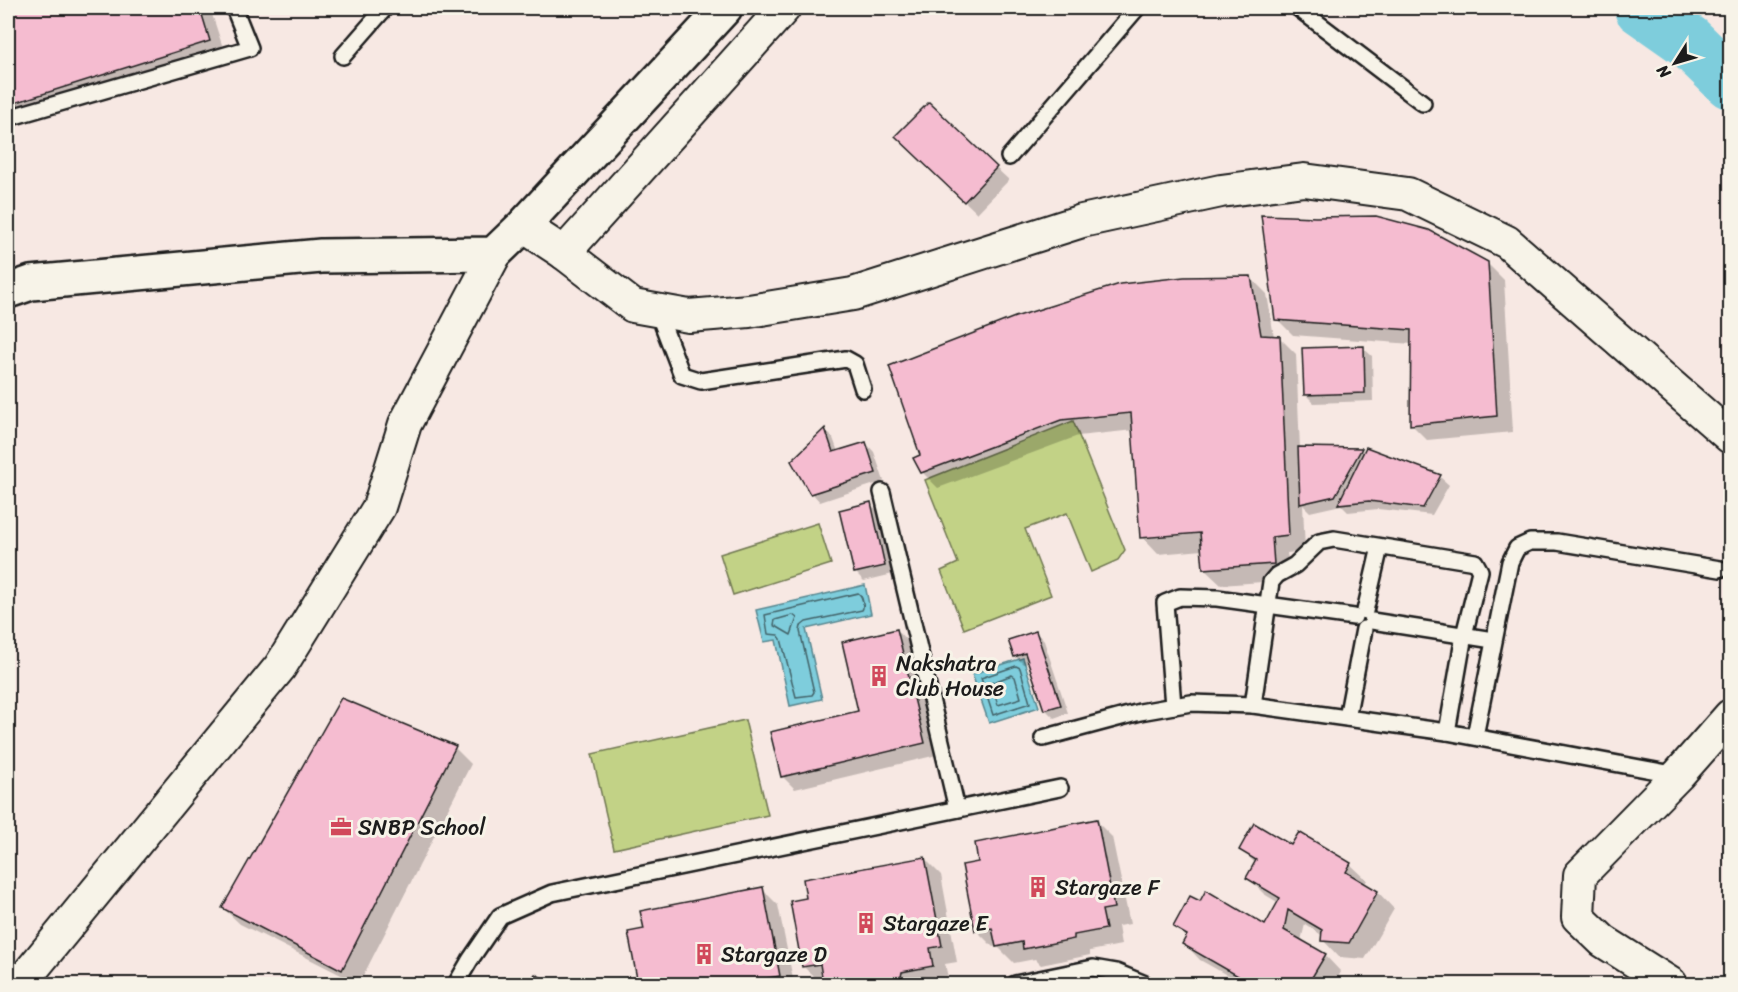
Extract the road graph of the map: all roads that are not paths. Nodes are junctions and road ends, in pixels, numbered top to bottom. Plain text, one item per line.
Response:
1 (234, 8) edge
2 (386, 8) edge
3 (725, 8) edge
4 (784, 8) edge
5 (1137, 8) edge
6 (1298, 8) edge
7 (343, 56) dead end
8 (1423, 103) dead end
9 (8, 118) edge
10 (1009, 157) dead end
11 (523, 226) junction
12 (496, 252) junction
13 (564, 253) junction
14 (8, 291) edge
15 (657, 310) junction
16 (863, 389) dead end
17 (1731, 437) edge
18 (882, 492) dead end
19 (1380, 547) junction
20 (1720, 569) dead end
21 (1266, 603) junction
22 (1364, 620) junction
23 (1464, 635) junction
24 (1493, 640) junction
25 (1253, 705) junction
26 (1173, 706) junction
27 (1731, 716) edge
28 (1347, 718) junction
29 (1447, 732) junction
30 (1475, 736) junction
31 (1043, 738) dead end
32 (1678, 775) junction
33 (1060, 788) dead end
34 (957, 809) junction
35 (20, 984) edge
36 (456, 984) edge
37 (1015, 984) edge
38 (1145, 984) edge
39 (1671, 984) edge

1 - 9 lane
2 - 7 lane
3 - 11 street
4 - 13 street
5 - 10 lane
6 - 8 lane
11 - 12 street
11 - 13 street
12 - 14 street
12 - 35 street
13 - 15 street
15 - 16 lane
15 - 17 street
18 - 34 lane
19 - 21 lane
19 - 22 lane
19 - 23 lane
20 - 24 lane
21 - 22 lane
21 - 25 lane
21 - 26 lane
22 - 23 lane
22 - 28 lane
23 - 24 lane
23 - 29 lane
24 - 30 lane
25 - 26 lane
25 - 28 lane
26 - 31 lane
27 - 32 street
28 - 29 lane
29 - 30 lane
30 - 32 lane
32 - 39 street
33 - 34 lane
34 - 36 lane
37 - 38 lane

